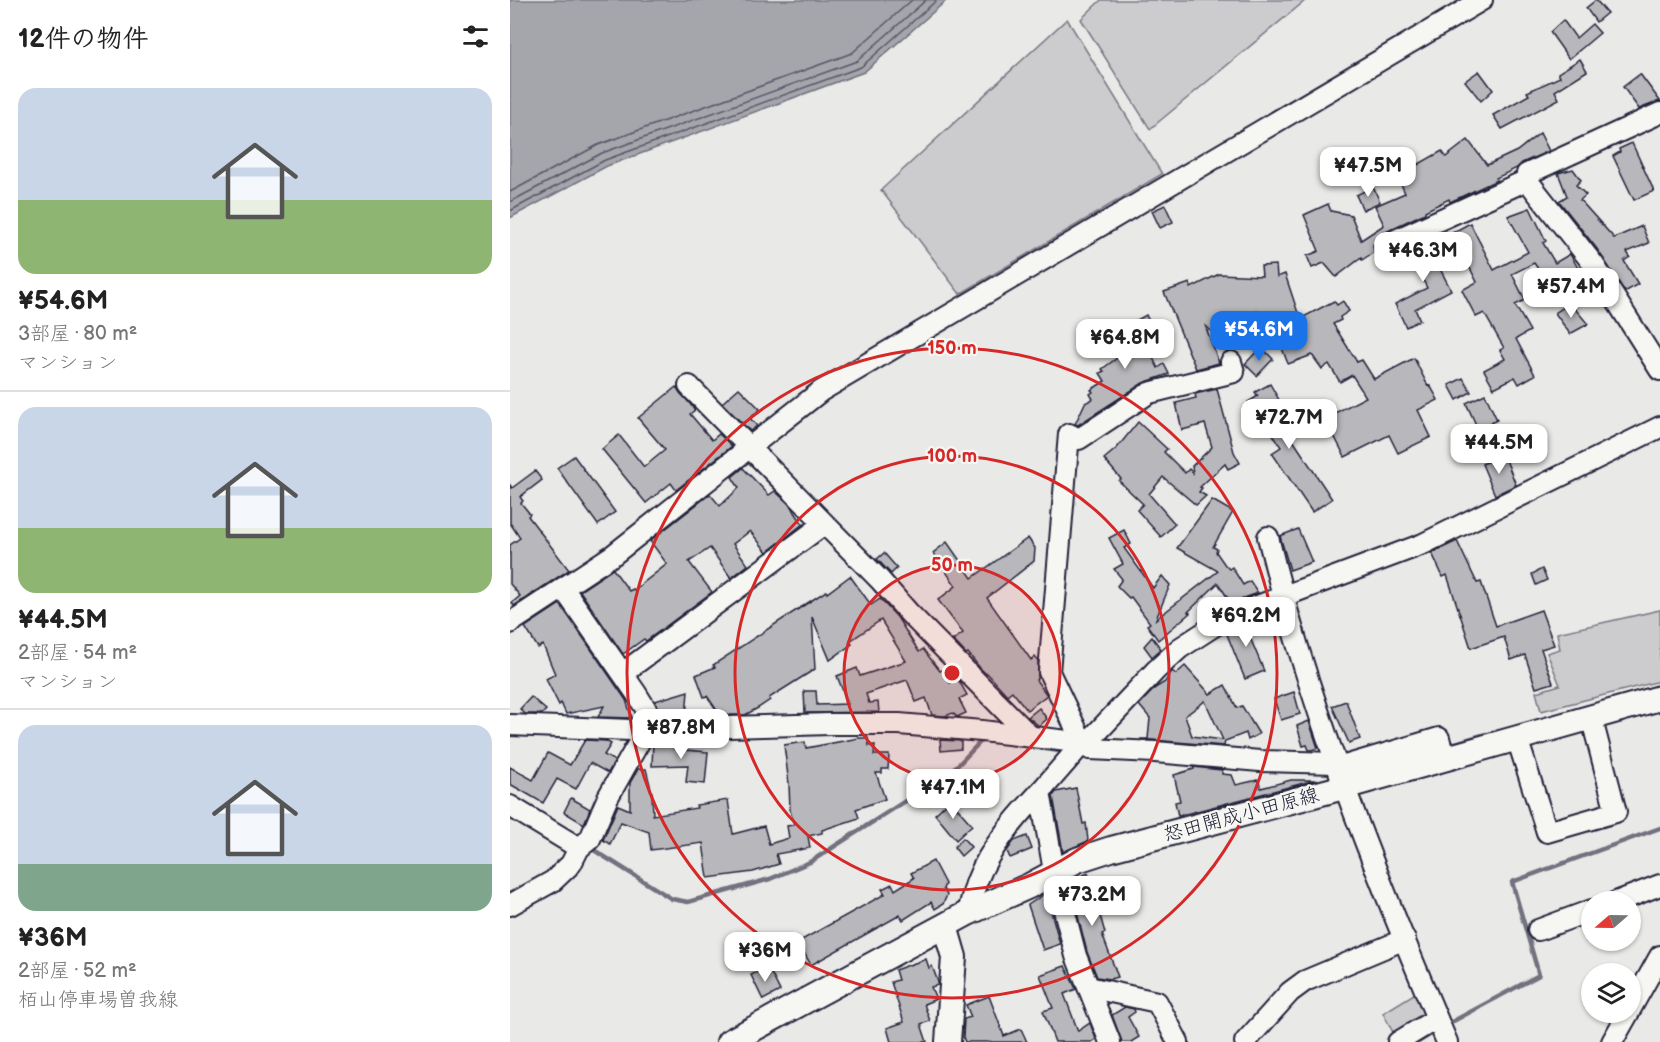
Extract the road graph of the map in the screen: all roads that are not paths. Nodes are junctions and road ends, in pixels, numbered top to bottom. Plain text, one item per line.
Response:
1 (1482, 0) edge
2 (1660, 113) edge
3 (1527, 180) junction
4 (1386, 253) dead end
5 (1231, 362) dead end
6 (1660, 370) edge
7 (688, 386) dead end
8 (1660, 427) edge
9 (749, 449) junction
10 (824, 524) junction
11 (1268, 537) dead end
12 (563, 588) junction
13 (1282, 596) junction
14 (510, 623) edge
15 (623, 673) junction
16 (1660, 698) edge
17 (1591, 716) junction
18 (510, 726) edge
19 (649, 730) junction
20 (1031, 737) junction
21 (1517, 738) junction
22 (1078, 749) junction
23 (1338, 773) junction
24 (1040, 792) junction
25 (510, 806) edge
26 (579, 848) junction
27 (1054, 871) junction
28 (1660, 885) edge
29 (1641, 892) edge
30 (510, 905) edge
31 (968, 913) junction
32 (1581, 914) edge
33 (945, 926) junction
34 (1538, 930) dead end
35 (1405, 939) junction
36 (1660, 956) edge
37 (1088, 987) junction
38 (1641, 991) edge
39 (1436, 1019) junction
40 (1623, 1023) edge
41 (729, 1042) edge
42 (948, 1042) edge
43 (1110, 1042) edge
44 (1178, 1042) edge
45 (1245, 1042) edge
46 (1398, 1042) edge
47 (1447, 1042) edge
48 (1611, 1042) edge

1 - 9 street
2 - 3 street
3 - 4 street
3 - 6 street
5 - 22 street
7 - 9 street
8 - 13 street
9 - 10 street
9 - 12 street
10 - 15 street
10 - 20 street
11 - 13 street
12 - 14 street
12 - 15 street
13 - 22 street
13 - 23 street
15 - 19 street
16 - 17 main road, 怒田開成小田原線
17 - 21 main road, 怒田開成小田原線
17 - 21 street
18 - 19 street
19 - 20 street
19 - 26 street
20 - 22 street
21 - 23 main road, 怒田開成小田原線
22 - 23 street
22 - 24 street
23 - 27 main road, 怒田開成小田原線
23 - 35 street
24 - 27 street
24 - 31 street
25 - 26 street
26 - 30 street
27 - 31 main road, 怒田開成小田原線
27 - 37 street
28 - 29 street
31 - 33 main road, 怒田開成小田原線
32 - 34 street
33 - 41 main road, 怒田開成小田原線
33 - 42 main road
35 - 39 street
35 - 45 street
36 - 38 street
37 - 43 street
37 - 44 street
39 - 46 street
39 - 47 street
40 - 48 street

